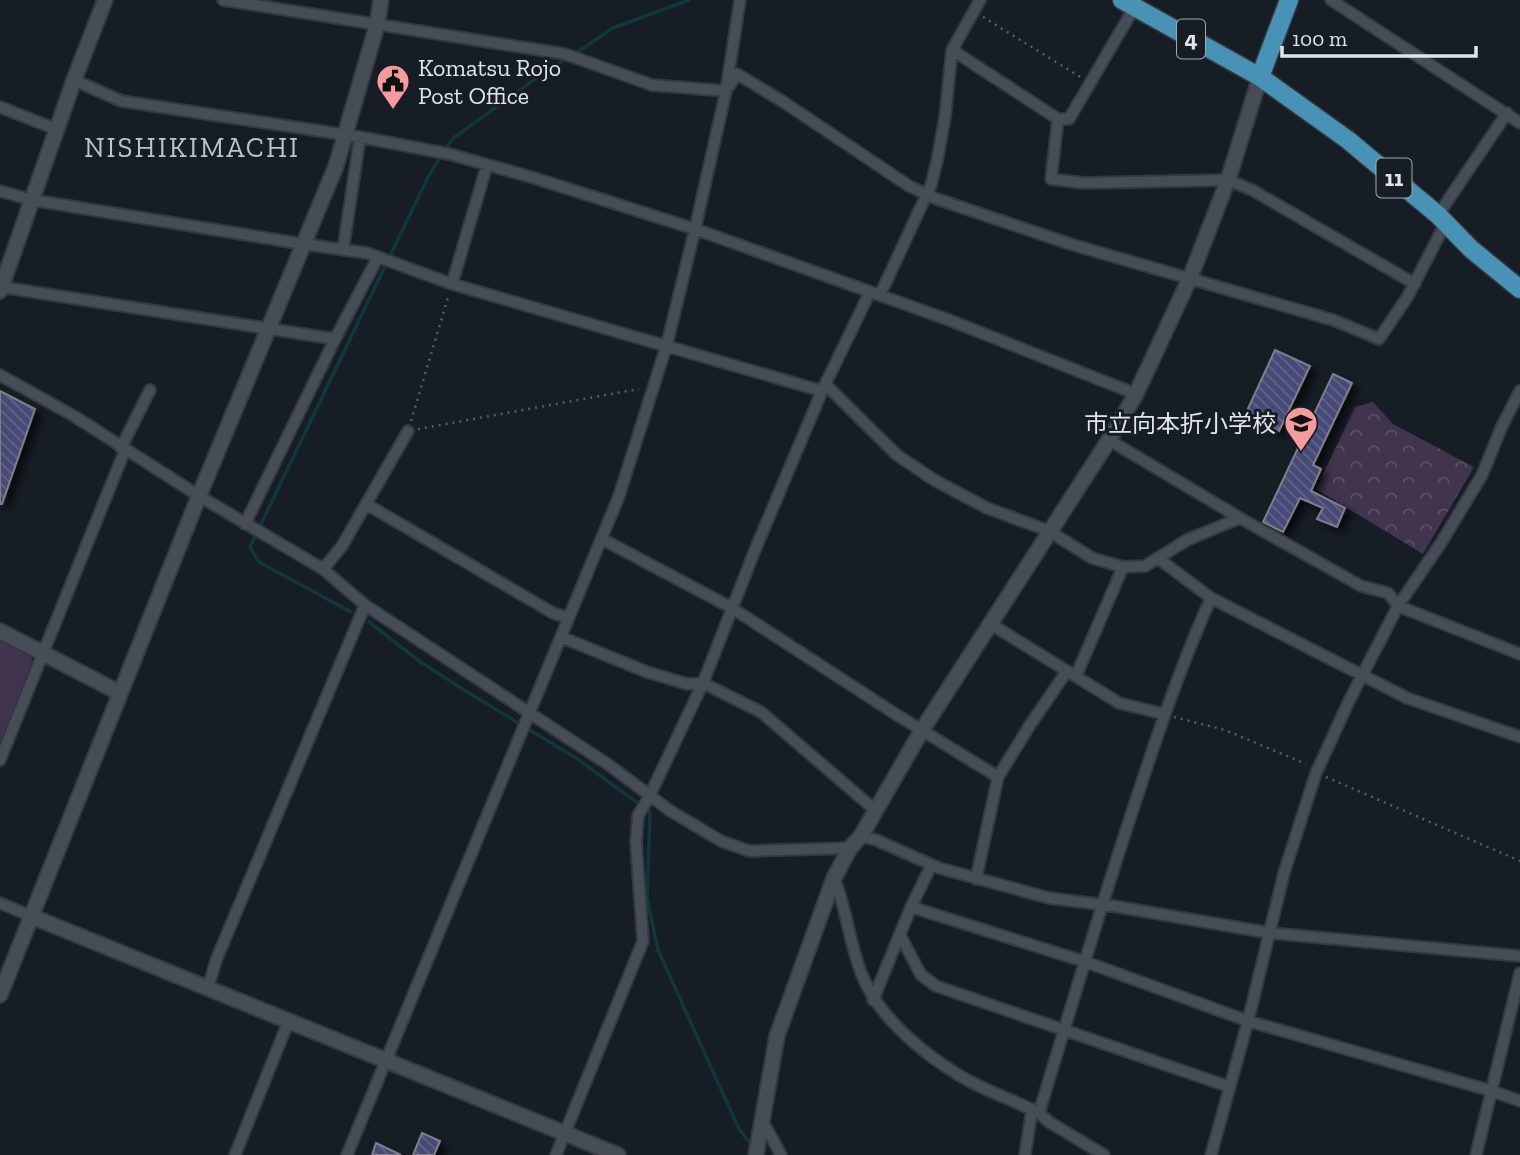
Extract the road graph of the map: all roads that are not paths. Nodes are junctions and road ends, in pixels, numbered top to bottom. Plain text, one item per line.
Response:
1 (105, 0) edge
2 (223, 0) edge
3 (382, 0) edge
4 (740, 0) edge
5 (980, 0) edge
6 (1289, 0) edge
7 (1331, 0) edge
8 (1128, 4) edge
9 (377, 25) junction
10 (951, 50) junction
11 (1260, 77) junction
12 (74, 80) junction
13 (726, 91) junction
14 (0, 107) edge
15 (1507, 114) junction
16 (1058, 119) junction
17 (1520, 122) edge
18 (58, 130) junction
19 (345, 134) junction
20 (360, 137) junction
21 (486, 165) junction
22 (1228, 180) junction
23 (0, 191) edge
24 (927, 194) junction
25 (32, 200) junction
26 (1442, 219) junction
27 (695, 229) junction
28 (303, 244) junction
29 (343, 250) junction
30 (384, 260) junction
31 (3, 272) edge
32 (1190, 278) junction
33 (452, 284) junction
34 (1415, 284) junction
35 (1, 289) edge
36 (1520, 289) edge
37 (875, 294) junction
38 (268, 329) junction
39 (335, 339) junction
40 (667, 344) junction
41 (0, 375) edge
42 (823, 388) junction
43 (150, 390) dead end
44 (1520, 391) edge
45 (1136, 394) junction
46 (408, 431) road end
47 (1109, 440) junction
48 (123, 449) junction
49 (198, 496) junction
50 (366, 504) junction
51 (1240, 518) junction
52 (248, 525) junction
53 (1049, 531) junction
54 (602, 539) junction
55 (1158, 559) junction
56 (1123, 568) junction
57 (323, 569) junction
58 (1211, 598) junction
59 (365, 605) junction
60 (1398, 606) junction
61 (732, 608) junction
62 (568, 618) junction
63 (989, 623) junction
64 (0, 631) edge
65 (561, 636) junction
66 (45, 653) junction
67 (1520, 654) edge
68 (1071, 673) junction
69 (1363, 676) junction
70 (703, 683) junction
71 (120, 693) junction
72 (1164, 714) junction
73 (529, 716) junction
74 (922, 730) junction
75 (1520, 737) edge
76 (0, 760) edge
77 (998, 777) junction
78 (648, 798) junction
79 (875, 810) junction
80 (861, 836) junction
81 (850, 848) junction
82 (931, 866) junction
83 (834, 878) junction
84 (976, 879) junction
85 (0, 903) edge
86 (1101, 905) junction
87 (911, 907) junction
88 (33, 917) junction
89 (1270, 933) junction
90 (900, 935) junction
91 (1520, 956) edge
92 (1086, 962) junction
93 (1520, 973) edge
94 (208, 986) junction
95 (0, 995) edge
96 (873, 1000) junction
97 (289, 1020) junction
98 (1248, 1021) junction
99 (1064, 1030) junction
100 (387, 1059) junction
101 (1230, 1087) junction
102 (1492, 1091) junction
103 (1520, 1101) edge
104 (1035, 1111) junction
105 (761, 1118) junction
106 (565, 1134) junction
107 (235, 1155) edge
108 (347, 1155) edge
109 (556, 1155) edge
110 (618, 1155) edge
111 (756, 1155) edge
112 (781, 1155) edge
113 (1025, 1155) edge
114 (1104, 1155) edge
115 (1211, 1155) edge
116 (1476, 1155) edge

1 - 12 street
2 - 9 street
3 - 9 street
4 - 13 street
5 - 10 street
6 - 11 main road
7 - 15 street
8 - 11 main road, 4
8 - 16 street
9 - 13 street
9 - 19 street
10 - 16 street
10 - 24 street
11 - 22 street
11 - 26 main road, 11
12 - 18 street
12 - 19 street
13 - 24 street
13 - 27 street
14 - 18 street
15 - 17 street
15 - 26 street
16 - 22 street
18 - 25 street
19 - 20 street
19 - 28 street
20 - 21 street
20 - 29 street
21 - 27 street
21 - 33 street
22 - 32 street
22 - 34 street
23 - 25 street
24 - 32 street
24 - 37 street
25 - 28 street
25 - 31 street
26 - 34 street
26 - 36 main road, 11
27 - 37 street
27 - 40 street
28 - 29 street
28 - 38 street
29 - 30 street
30 - 33 street
30 - 39 street
31 - 35 street
32 - 34 street
32 - 45 street
33 - 40 street
35 - 38 street
37 - 42 street
37 - 45 street
38 - 39 street
38 - 49 street
39 - 52 street
40 - 42 street
40 - 54 street
41 - 48 street
42 - 53 street
42 - 61 street
43 - 48 street
44 - 60 street
45 - 47 street
46 - 50 street
47 - 51 street
47 - 53 street
48 - 49 street
48 - 66 street
49 - 52 street
49 - 71 street
50 - 57 street
50 - 62 street
51 - 55 street
51 - 60 street
52 - 57 street
53 - 56 street
53 - 63 street
54 - 61 street
54 - 62 street
55 - 56 street
55 - 58 street
56 - 68 street
57 - 59 street
58 - 69 street
58 - 72 street
59 - 73 street
59 - 94 street
60 - 67 street
60 - 69 street
61 - 70 street
61 - 74 street
62 - 65 street
63 - 68 street
63 - 74 street
64 - 66 street
65 - 70 street
65 - 73 street
66 - 71 street
66 - 76 street
68 - 72 street
68 - 77 street
69 - 75 street
69 - 89 street
70 - 78 street
70 - 79 street
71 - 88 street
72 - 86 street
73 - 78 street
73 - 100 street
74 - 77 street
74 - 79 street
77 - 84 street
78 - 81 street
78 - 106 street
79 - 80 street
80 - 81 street
80 - 82 street
81 - 83 street
82 - 84 street
82 - 87 street
83 - 96 street
83 - 105 street
84 - 86 street
85 - 88 street
86 - 89 street
86 - 92 street
87 - 90 street
87 - 92 street
88 - 94 street
88 - 95 street
89 - 91 street
89 - 98 street
90 - 96 street
90 - 99 street
92 - 98 street
92 - 99 street
93 - 102 street
94 - 97 street
96 - 104 street
97 - 100 street
97 - 107 street
98 - 101 street
98 - 102 street
99 - 101 street
99 - 104 street
100 - 106 street
100 - 108 street
101 - 115 street
102 - 103 street
102 - 116 street
104 - 113 street
104 - 114 street
105 - 111 street
105 - 112 street
106 - 109 street
106 - 110 street

